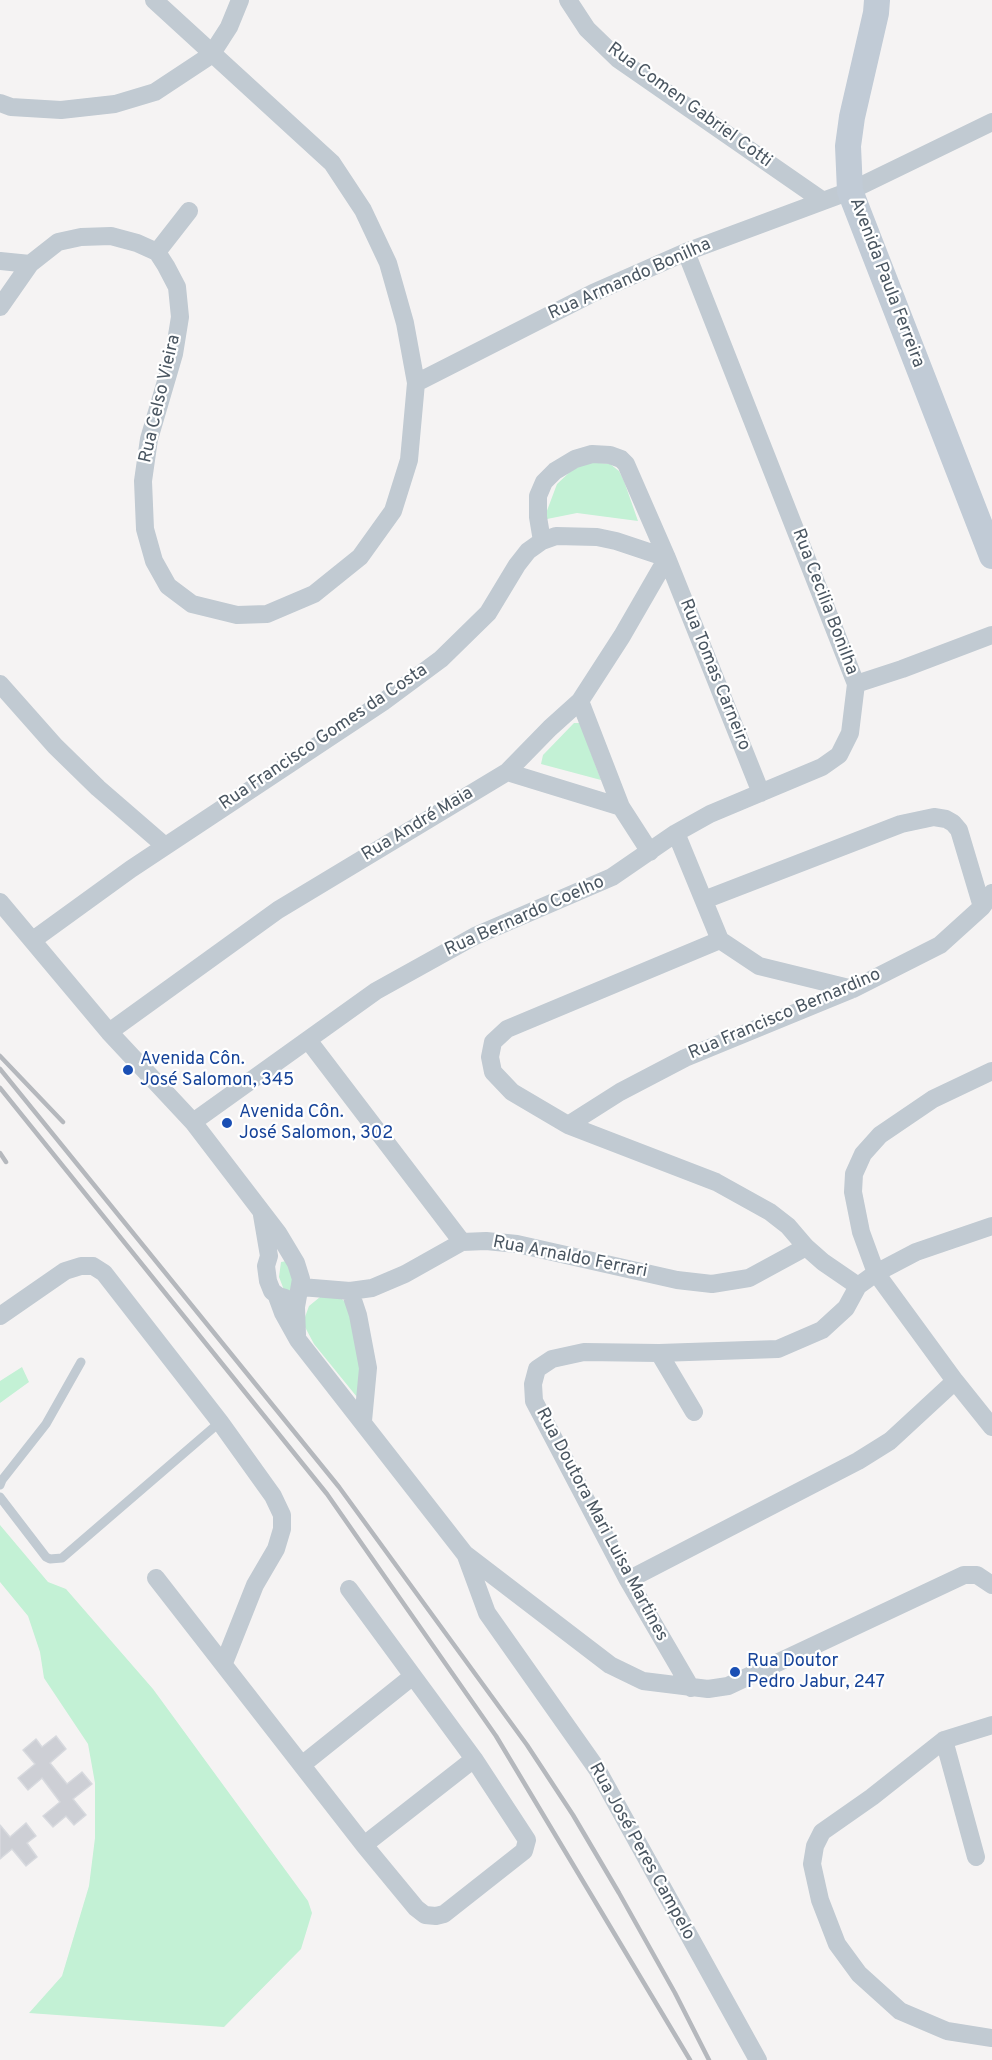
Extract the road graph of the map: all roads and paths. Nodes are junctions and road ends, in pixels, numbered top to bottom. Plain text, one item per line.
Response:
1 (154, 0) edge
2 (240, 0) edge
3 (568, 0) edge
4 (877, 0) edge
5 (211, 55) junction
6 (0, 104) edge
7 (992, 122) edge
8 (850, 191) junction
9 (823, 201) junction
10 (189, 211) dead end
11 (157, 252) junction
12 (686, 252) junction
13 (0, 261) edge
14 (30, 264) junction
15 (0, 307) edge
16 (416, 383) junction
17 (986, 523) edge
18 (542, 541) junction
19 (992, 556) edge
20 (667, 558) junction
21 (992, 635) edge
22 (0, 684) edge
23 (856, 684) junction
24 (580, 701) junction
25 (507, 772) junction
26 (761, 793) junction
27 (621, 807) junction
28 (676, 833) junction
29 (165, 846) junction
30 (650, 852) junction
31 (704, 900) junction
32 (987, 900) edge
33 (0, 902) edge
34 (33, 940) junction
35 (720, 940) junction
36 (853, 989) junction
37 (109, 1032) junction
38 (308, 1040) junction
39 (992, 1071) edge
40 (193, 1122) junction
41 (568, 1125) junction
42 (261, 1214) junction
43 (992, 1226) edge
44 (462, 1242) junction
45 (806, 1247) junction
46 (269, 1256) junction
47 (292, 1256) junction
48 (876, 1273) junction
49 (858, 1287) junction
50 (300, 1290) junction
51 (350, 1291) junction
52 (276, 1294) junction
53 (0, 1316) edge
54 (298, 1340) junction
55 (659, 1353) junction
56 (81, 1362) dead end
57 (955, 1381) junction
58 (694, 1412) dead end
59 (363, 1421) junction
60 (220, 1422) junction
61 (992, 1427) edge
62 (0, 1485) edge
63 (0, 1497) edge
64 (465, 1554) junction
65 (156, 1578) dead end
66 (628, 1580) junction
67 (992, 1585) edge
68 (350, 1589) dead end
69 (224, 1663) junction
70 (413, 1676) junction
71 (691, 1688) junction
72 (992, 1725) edge
73 (944, 1740) junction
74 (474, 1759) junction
75 (303, 1764) junction
76 (364, 1845) junction
77 (976, 1857) dead end
78 (992, 2038) edge
79 (758, 2060) edge

1 - 5 street, Rua Celso Vieira
2 - 5 street
3 - 9 street, Rua Comen Gabriel Cotti
4 - 8 main road, Avenida Paula Ferreira
5 - 6 street
5 - 16 street, Rua Celso Vieira
7 - 8 street, Rua Armando Bonilha
8 - 9 street, Rua Armando Bonilha
8 - 17 main road, Avenida Paula Ferreira
9 - 12 street, Rua Armando Bonilha
10 - 11 street
11 - 14 street
11 - 16 street, Rua Celso Vieira
12 - 16 street, Rua Armando Bonilha
12 - 23 street, Rua Cecilia Bonilha
13 - 14 street
14 - 15 street
17 - 19 main road, Avenida Paula Ferreira
18 - 20 street
18 - 20 street, Rua Tomas Carneiro
18 - 29 street, Rua Francisco Gomes da Costa
20 - 24 street, Rua André Maia
20 - 26 street, Rua Tomas Carneiro
21 - 23 street
22 - 29 street
23 - 26 street, Rua Cecilia Bonilha
24 - 25 street, Rua André Maia
24 - 27 street
25 - 27 street
25 - 37 street, Rua André Maia
26 - 28 street, Rua Cecilia Bonilha
27 - 30 street
28 - 30 street, Rua Cecilia Bonilha
28 - 31 street
29 - 34 street, Rua Francisco Gomes da Costa
30 - 38 street, Rua Bernardo Coelho
31 - 32 street
31 - 35 street
32 - 36 street, Rua Francisco Bernardino
33 - 34 street
34 - 37 street
35 - 36 street
35 - 41 street
36 - 41 street, Rua Francisco Bernardino
37 - 40 street
38 - 40 street, Rua Bernardo Coelho
38 - 44 street
39 - 48 street
40 - 42 street
41 - 45 street
42 - 46 street
42 - 47 street
43 - 48 street, Rua Doutora Mari Luisa Martines
44 - 45 street, Rua Arnaldo Ferrari
44 - 51 street, Rua Arnaldo Ferrari
45 - 49 street
46 - 47 street
46 - 52 street
47 - 50 street
48 - 49 street, Rua Doutora Mari Luisa Martines
48 - 57 street
49 - 55 street, Rua Doutora Mari Luisa Martines
50 - 51 street, Rua Arnaldo Ferrari
50 - 52 street
50 - 54 street
51 - 59 street
52 - 54 street
53 - 60 street
54 - 59 street
55 - 58 street
55 - 66 street, Rua Doutora Mari Luisa Martines
56 - 62 lane
57 - 61 street
57 - 66 street
59 - 64 street
60 - 63 lane
60 - 69 street
64 - 71 street
64 - 79 street, Rua José Peres Campelo
65 - 69 street
66 - 71 street, Rua Doutora Mari Luisa Martines
67 - 71 street
68 - 70 street
69 - 75 street
70 - 74 street
70 - 75 street
72 - 73 street
73 - 77 street
73 - 78 street
74 - 76 street
74 - 76 street
75 - 76 street

